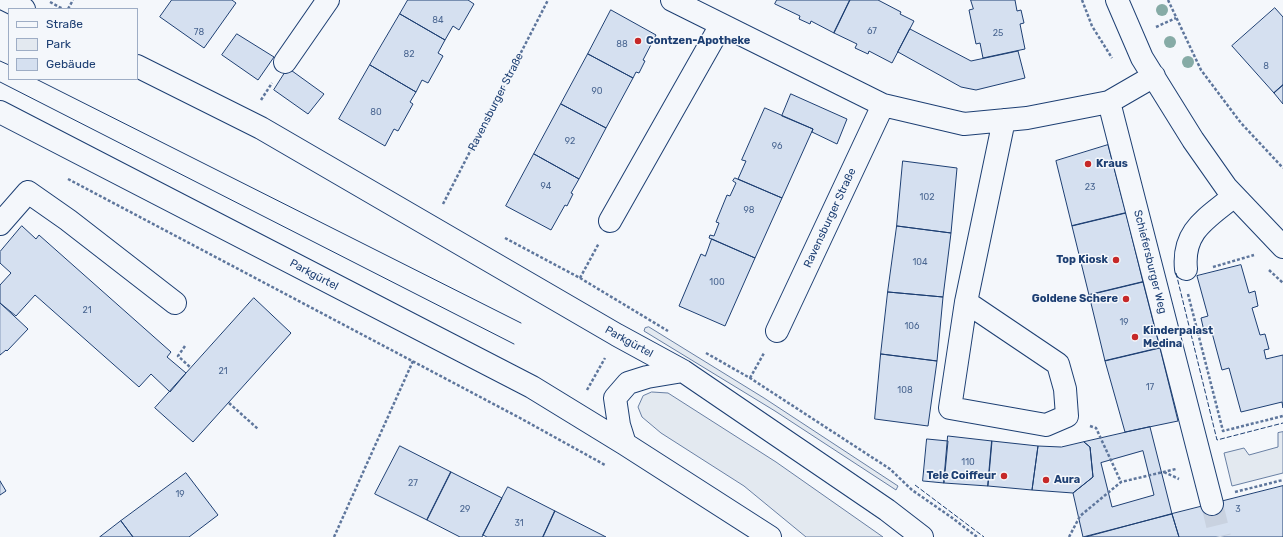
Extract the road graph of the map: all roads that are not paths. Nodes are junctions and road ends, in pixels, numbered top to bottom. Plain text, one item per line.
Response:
1 (6, 0) edge
2 (328, 0) edge
3 (672, 0) edge
4 (1117, 0) edge
5 (22, 8) edge
6 (721, 25) junction
7 (285, 62) dead end
8 (138, 66) edge
9 (1154, 76) junction
10 (1109, 102) junction
11 (883, 105) junction
12 (0, 112) edge
13 (1004, 120) junction
14 (1234, 196) junction
15 (610, 220) road end
16 (0, 224) edge
17 (1283, 247) edge
18 (1186, 269) dead end
19 (966, 302) junction
20 (175, 303) dead end
21 (777, 330) dead end
22 (683, 371) junction
23 (625, 444) junction
24 (1211, 498) tunnel mouth
25 (921, 534) edge
26 (770, 537) edge

1 - 5 main road
2 - 7 main road
3 - 6 main road
4 - 9 main road
6 - 11 main road
6 - 15 main road
8 - 22 main road, Parkgürtel
9 - 10 main road
9 - 14 main road
10 - 13 main road
10 - 24 main road, Schiefersburger Weg
11 - 13 main road
11 - 21 main road, Ravensburger Straße
12 - 23 main road, Parkgürtel
13 - 19 main road
14 - 17 main road
14 - 18 main road
16 - 20 main road
19 - 19 main road
22 - 23 main road, Parkgürtel
22 - 25 main road, Parkgürtel
23 - 26 main road, Parkgürtel

